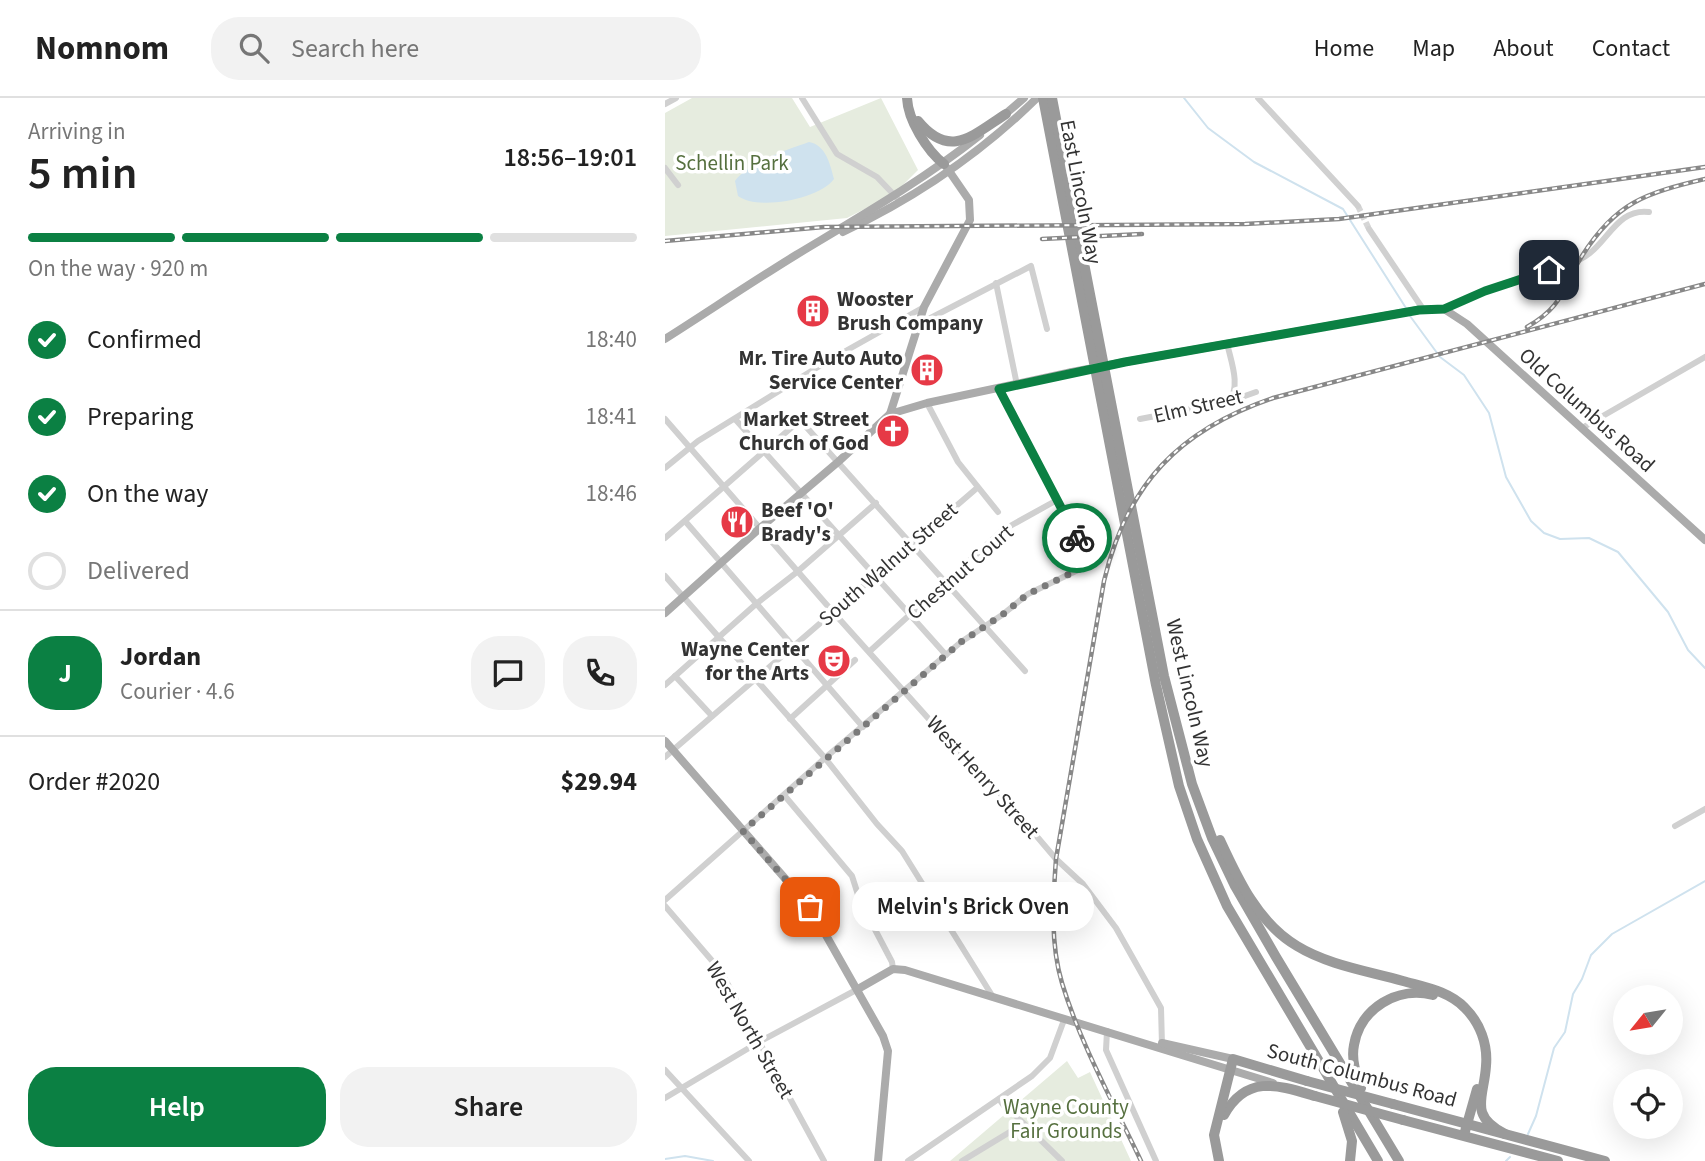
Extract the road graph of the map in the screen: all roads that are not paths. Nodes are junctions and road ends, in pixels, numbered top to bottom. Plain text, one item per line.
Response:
1 (676, 98) edge
2 (802, 98) edge
3 (907, 98) edge
4 (912, 98) edge
5 (1024, 98) edge
6 (1039, 98) edge
7 (1052, 98) edge
8 (1258, 98) edge
9 (665, 104) edge
10 (1006, 114) junction
11 (918, 121) junction
12 (665, 168) edge
13 (947, 168) junction
14 (678, 185) dead end
15 (1069, 187) joint
16 (898, 199) junction
17 (1358, 206) tunnel mouth
18 (1649, 212) dead end
19 (1369, 229) tunnel mouth
20 (996, 282) junction
21 (1080, 293) joint
22 (924, 307) junction
23 (1421, 309) junction
24 (1444, 309) junction
25 (919, 324) junction
26 (1047, 329) dead end
27 (665, 339) edge
28 (1227, 343) junction
29 (1705, 357) edge
30 (1017, 385) junction
31 (999, 389) junction
32 (1256, 392) dead end
33 (1228, 402) junction
34 (927, 403) junction
35 (891, 414) junction
36 (665, 419) edge
37 (735, 419) junction
38 (1140, 419) dead end
39 (1582, 428) junction
40 (690, 447) junction
41 (764, 451) junction
42 (838, 463) junction
43 (665, 468) edge
44 (725, 486) junction
45 (977, 488) junction
46 (803, 494) junction
47 (1056, 500) junction
48 (876, 503) junction
49 (998, 512) dead end
50 (685, 521) junction
51 (760, 528) junction
52 (838, 534) junction
53 (665, 538) edge
54 (1705, 540) edge
55 (912, 544) junction
56 (722, 564) junction
57 (797, 572) junction
58 (874, 575) junction
59 (665, 576) edge
60 (946, 582) junction
61 (683, 597) junction
62 (756, 604) junction
63 (832, 612) junction
64 (665, 613) edge
65 (910, 615) junction
66 (985, 626) junction
67 (719, 637) junction
68 (794, 645) junction
69 (870, 651) junction
70 (946, 655) junction
71 (855, 660) dead end
72 (1024, 671) dead end
73 (675, 676) junction
74 (755, 678) junction
75 (828, 684) junction
76 (665, 685) edge
77 (905, 691) junction
78 (712, 716) junction
79 (790, 719) junction
80 (1175, 723) junction
81 (863, 727) junction
82 (665, 741) edge
83 (673, 751) junction
84 (665, 757) edge
85 (825, 758) junction
86 (784, 795) junction
87 (1705, 809) edge
88 (1675, 826) dead end
89 (743, 831) junction
90 (665, 900) edge
91 (665, 906) edge
92 (893, 969) junction
93 (1268, 978) junction
94 (858, 989) junction
95 (993, 997) junction
96 (1064, 1020) junction
97 (1107, 1031) junction
98 (759, 1042) junction
99 (1162, 1046) junction
100 (1234, 1066) junction
101 (665, 1070) edge
102 (1280, 1086) junction
103 (682, 1088) junction
104 (665, 1098) edge
105 (999, 1098) junction
106 (1480, 1098) junction
107 (1224, 1115) junction
108 (1023, 1124) junction
109 (1469, 1124) junction
110 (1505, 1134) junction
111 (1466, 1136) junction
112 (1055, 1154) junction
113 (749, 1161) edge
114 (824, 1161) edge
115 (878, 1161) edge
116 (908, 1161) edge
117 (962, 1161) edge
118 (1048, 1161) edge
119 (1062, 1161) edge
120 (1156, 1161) edge
121 (1219, 1161) edge
122 (1224, 1161) edge
123 (1350, 1161) edge
124 (1378, 1161) edge
125 (1402, 1161) edge
126 (1558, 1161) edge
127 (1605, 1161) edge

1 - 9 street
2 - 16 street
3 - 13 highway
4 - 11 highway
5 - 10 main road
6 - 13 main road
6 - 21 highway, East Lincoln Way
7 - 15 highway, East Lincoln Way
8 - 17 street
10 - 11 highway
10 - 13 main road
11 - 13 highway
12 - 14 street
13 - 16 main road
13 - 22 main road
15 - 80 highway, West Lincoln Way
16 - 27 main road
18 - 24 street
19 - 23 street
20 - 25 street
20 - 26 street
20 - 30 street
21 - 93 highway, West Lincoln Way
22 - 25 main road
22 - 37 street
23 - 24 main road
23 - 28 main road
24 - 39 main road, Old Columbus Road
25 - 35 main road
28 - 30 main road, bridge
28 - 33 street
29 - 39 street
30 - 31 main road
31 - 34 main road
31 - 47 street
32 - 33 street, Elm Street
33 - 38 street, Elm Street
34 - 35 main road
34 - 45 street
35 - 42 main road
36 - 40 street, West Henry Street
37 - 40 street
37 - 41 street
39 - 54 main road, Old Columbus Road
40 - 43 street
40 - 44 street, West Henry Street
41 - 42 street
41 - 44 street
41 - 46 street
42 - 46 main road
42 - 48 street
44 - 50 street
44 - 51 street, West Henry Street
45 - 49 street
45 - 55 street, South Walnut Street
46 - 51 main road
46 - 52 street
47 - 60 street, Chestnut Court
47 - 66 street
48 - 52 street
48 - 55 street
50 - 53 street
50 - 56 street
51 - 56 main road
51 - 57 street, West Henry Street
52 - 57 street
52 - 58 street
55 - 58 street, South Walnut Street
55 - 60 street
56 - 61 main road
56 - 62 street
57 - 62 street
57 - 63 street, West Henry Street
58 - 63 street, South Walnut Street
58 - 65 street
59 - 61 street
60 - 65 street, Chestnut Court
60 - 66 street
61 - 64 main road
61 - 67 street
62 - 67 street
62 - 68 street
63 - 68 street, South Walnut Street
63 - 69 street, West Henry Street
65 - 69 street, Chestnut Court
65 - 70 street
66 - 70 street
66 - 72 street
67 - 73 street
67 - 74 street
68 - 74 street, South Walnut Street
68 - 75 street
69 - 77 street, West Henry Street
70 - 77 street
71 - 75 street
73 - 76 street
73 - 78 street
74 - 78 street, South Walnut Street
74 - 79 street
75 - 79 street
75 - 81 street
77 - 81 street
77 - 99 street, West Henry Street
78 - 83 street, South Walnut Street
79 - 85 street
80 - 106 highway
80 - 125 highway, West Lincoln Way
81 - 85 street
82 - 83 main road
83 - 84 street, South Walnut Street
83 - 89 main road
85 - 86 street
85 - 95 street
86 - 89 street
86 - 92 street
87 - 88 street
89 - 90 street
89 - 94 main road
91 - 98 street, West North Street
92 - 94 main road
92 - 95 main road, South Columbus Road
93 - 123 highway
93 - 124 highway, West Lincoln Way
94 - 98 street
94 - 115 main road
95 - 96 main road, South Columbus Road
96 - 97 main road, South Columbus Road
96 - 105 street
97 - 99 main road, South Columbus Road
97 - 120 street
98 - 103 street
98 - 114 street, West North Street
99 - 100 main road, South Columbus Road
100 - 102 main road, South Columbus Road
100 - 107 highway
100 - 109 highway, South Columbus Road, bridge
100 - 121 highway
101 - 103 street
102 - 107 highway
102 - 111 highway, South Columbus Road, bridge
103 - 104 street
103 - 113 street
105 - 108 street
105 - 116 street
106 - 109 highway
106 - 110 highway
107 - 122 highway
108 - 112 street
108 - 117 street
109 - 110 highway, South Columbus Road
109 - 111 highway
109 - 125 highway
110 - 127 highway, South Columbus Road
111 - 126 highway, South Columbus Road
112 - 118 street
112 - 119 street

